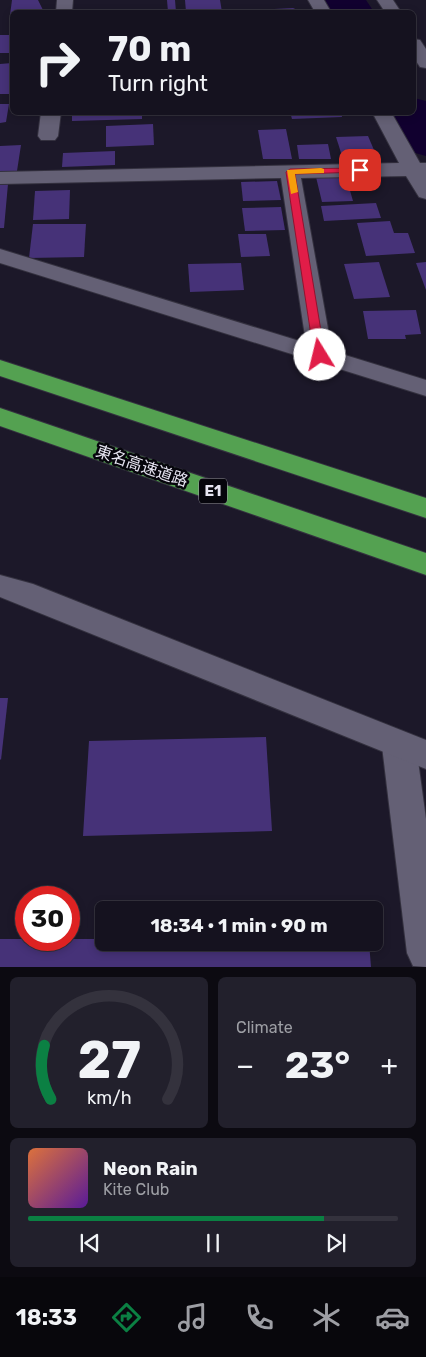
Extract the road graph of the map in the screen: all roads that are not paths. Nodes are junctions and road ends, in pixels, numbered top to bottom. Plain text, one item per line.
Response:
1 (416, 47) edge
2 (426, 63) edge
3 (51, 115) edge
4 (382, 115) edge
5 (48, 136) dead end
6 (420, 169) edge
7 (290, 172) junction
8 (0, 178) edge
9 (426, 193) edge
10 (0, 256) edge
11 (320, 355) junction
12 (0, 368) edge
13 (426, 388) edge
14 (0, 417) edge
15 (426, 508) edge
16 (426, 564) edge
17 (0, 586) edge
18 (412, 750) edge
19 (426, 953) edge

1 - 2 street
3 - 5 street
4 - 6 street
6 - 7 street
6 - 9 street
7 - 8 street
7 - 11 street
10 - 11 street
11 - 13 street
12 - 15 highway
14 - 16 highway, 東名高速道路 / E1
17 - 18 street
18 - 19 street

